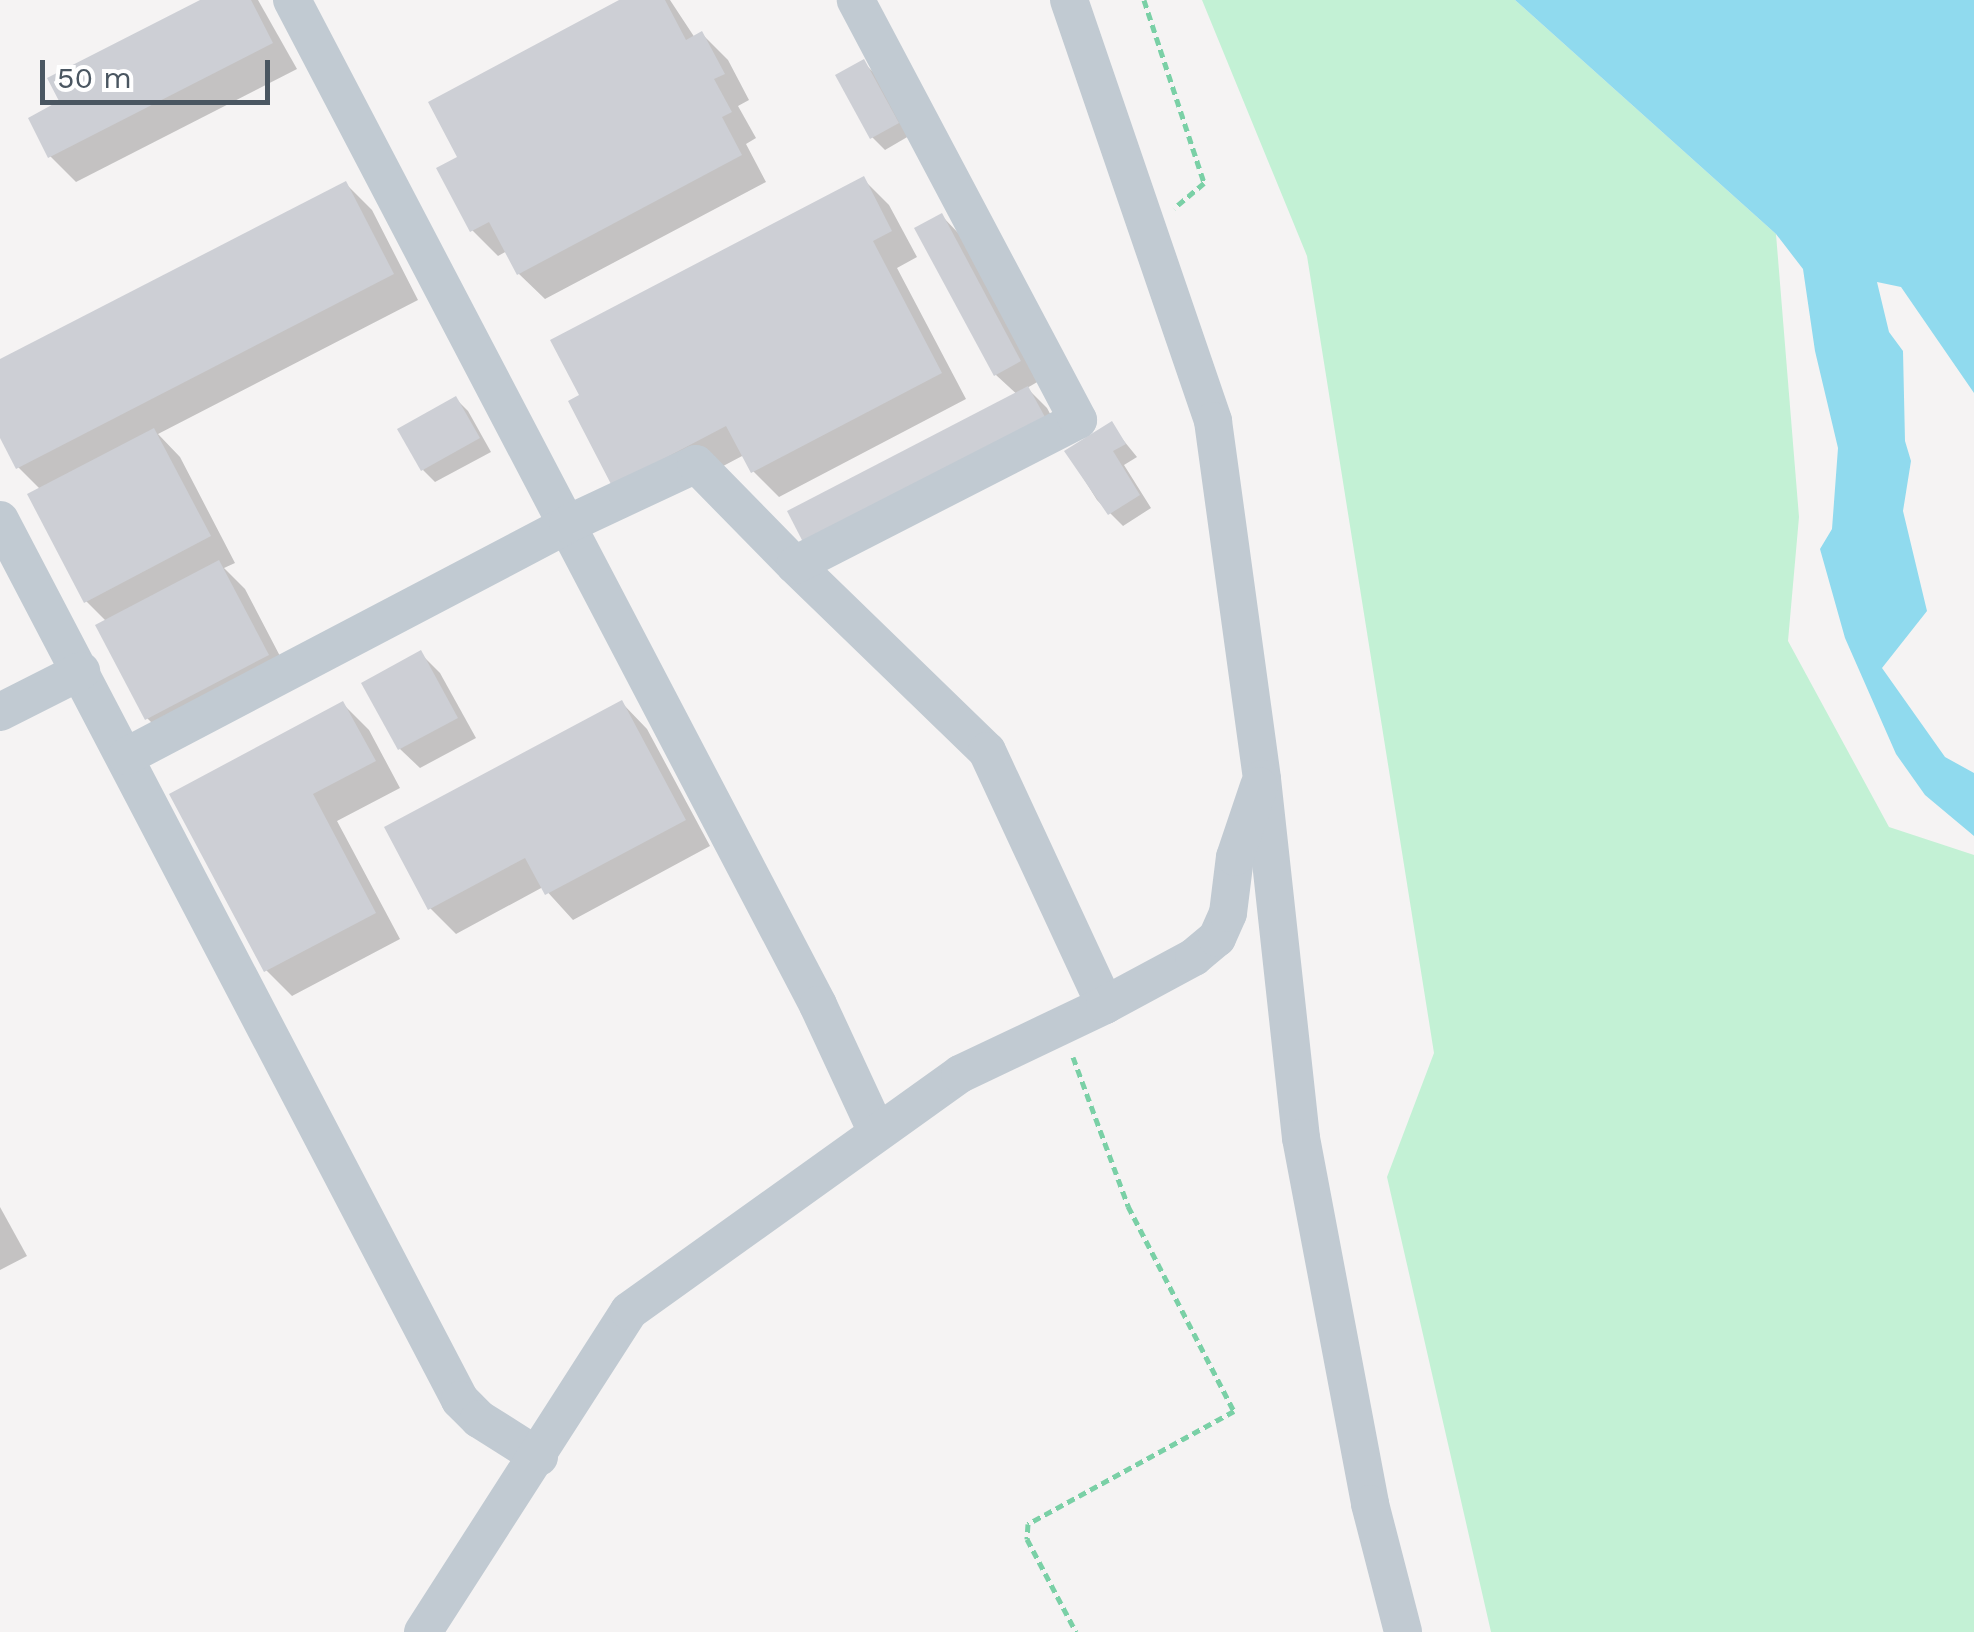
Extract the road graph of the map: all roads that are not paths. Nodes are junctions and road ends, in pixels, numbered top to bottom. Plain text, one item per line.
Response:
1 (292, 0) edge
2 (856, 0) edge
3 (1069, 0) edge
4 (0, 520) edge
5 (568, 524) junction
6 (795, 564) junction
7 (82, 671) junction
8 (0, 712) edge
9 (127, 756) junction
10 (1262, 780) junction
11 (1106, 1005) junction
12 (876, 1130) junction
13 (539, 1457) junction
14 (422, 1632) edge
15 (1402, 1632) edge

1 - 5 street
2 - 6 street
3 - 10 street
4 - 7 street
5 - 6 street
5 - 9 street
5 - 12 street
6 - 11 street
7 - 8 street
7 - 9 street
9 - 13 street
10 - 11 street
10 - 15 street
11 - 12 street
12 - 13 street
13 - 14 street

